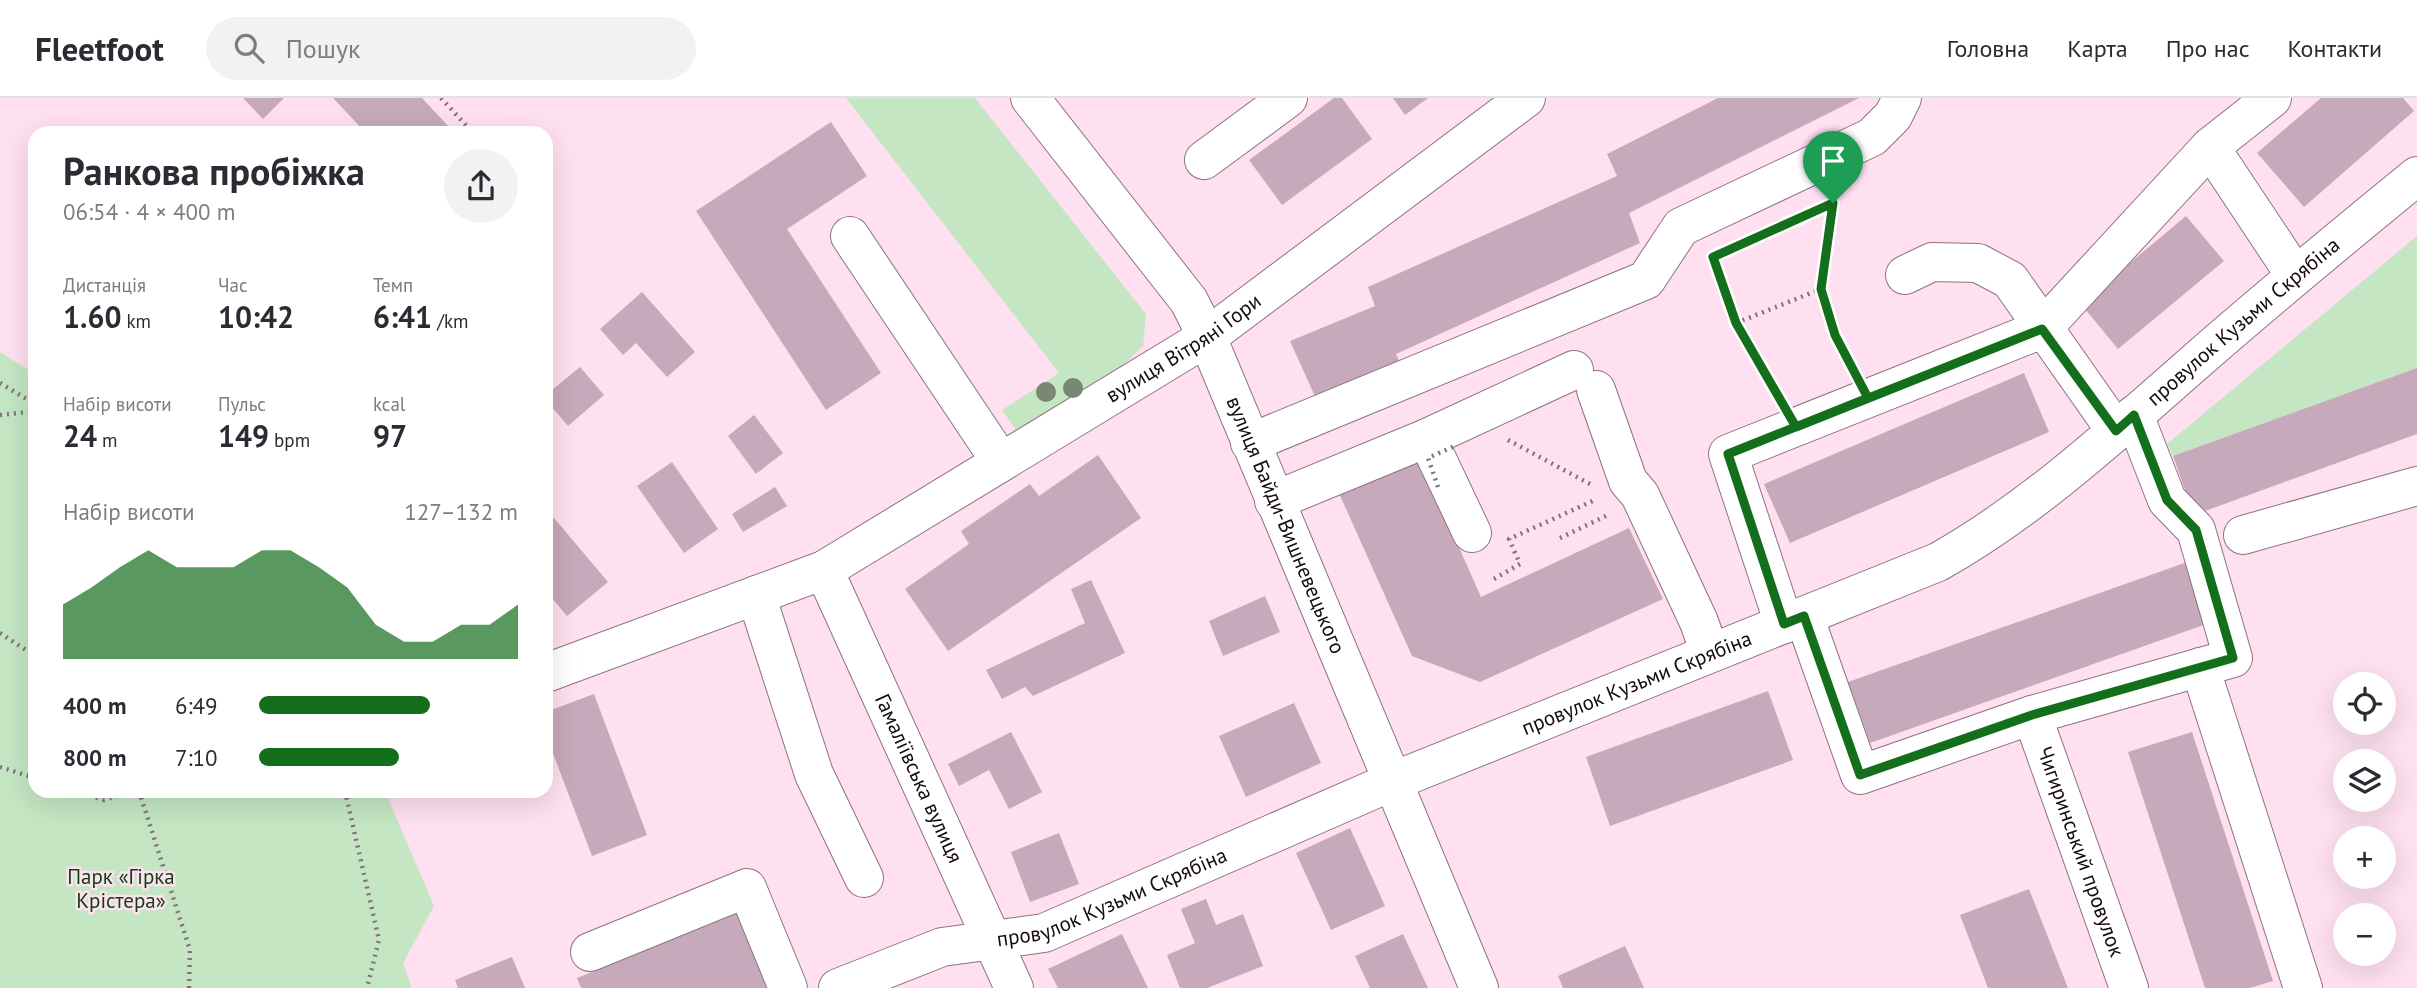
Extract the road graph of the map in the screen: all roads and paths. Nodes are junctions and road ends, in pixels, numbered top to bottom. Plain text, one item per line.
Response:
1 (442, 98) edge
2 (1030, 98) edge
3 (1288, 98) edge
4 (1526, 98) edge
5 (1902, 98) edge
6 (2272, 98) edge
7 (467, 126) edge
8 (2210, 147) junction
9 (1204, 160) dead end
10 (2417, 176) edge
11 (850, 236) dead end
12 (1905, 275) dead end
13 (2295, 275) junction
14 (1821, 289) junction
15 (1736, 323) junction
16 (2042, 329) junction
17 (1207, 337) junction
18 (0, 383) edge
19 (1868, 398) junction
20 (28, 400) edge
21 (28, 412) edge
22 (0, 415) edge
23 (2125, 423) junction
24 (1796, 427) junction
25 (1498, 435) dead end
26 (1466, 439) dead end
27 (1442, 441) junction
28 (1250, 443) junction
29 (1001, 462) junction
30 (2417, 486) edge
31 (1438, 487) dead end
32 (1596, 487) dead end
33 (1274, 501) junction
34 (1629, 503) junction
35 (1472, 533) dead end
36 (2243, 535) dead end
37 (1560, 538) dead end
38 (824, 570) junction
39 (1494, 579) dead end
40 (756, 595) junction
41 (1794, 620) junction
42 (0, 633) edge
43 (28, 651) edge
44 (1710, 653) junction
45 (2200, 667) junction
46 (553, 670) edge
47 (2032, 715) junction
48 (0, 767) edge
49 (28, 776) edge
50 (1391, 782) junction
51 (139, 798) edge
52 (347, 798) edge
53 (864, 878) dead end
54 (994, 941) junction
55 (590, 952) dead end
56 (189, 988) edge
57 (367, 988) edge
58 (788, 988) edge
59 (838, 988) edge
60 (1014, 988) edge
61 (1479, 988) edge
62 (2129, 988) edge
63 (2303, 988) edge

1 - 7 path
2 - 17 street, вулиця Байди-Вишневецького
3 - 9 street
4 - 17 street, вулиця Вітряні Гори
5 - 28 street
6 - 8 street
8 - 13 street
8 - 16 street
10 - 13 street, провулок Кузьми Скрябіна
11 - 29 street
12 - 16 street
13 - 23 street, провулок Кузьми Скрябіна
14 - 15 path
14 - 15 path
14 - 19 path
15 - 24 path
16 - 19 street
16 - 23 street
17 - 28 street, вулиця Байди-Вишневецького
17 - 29 street, вулиця Вітряні Гори
18 - 20 path
19 - 24 street
21 - 22 path
23 - 41 street, провулок Кузьми Скрябіна
23 - 45 street
24 - 41 street
25 - 32 path
26 - 27 path
27 - 31 path, bridge
27 - 33 street
27 - 34 street
27 - 35 street
28 - 33 street, вулиця Байди-Вишневецького
29 - 38 street, вулиця Вітряні Гори
30 - 36 street
33 - 50 street, вулиця Байди-Вишневецького
34 - 37 path
34 - 39 path
34 - 44 street
38 - 40 street, вулиця Вітряні Гори
38 - 54 street, Гамаліївська вулиця
40 - 46 street, вулиця Вітряні Гори
40 - 53 street
41 - 44 street, провулок Кузьми Скрябіна
41 - 47 street
42 - 43 path
44 - 50 street, провулок Кузьми Скрябіна
45 - 47 street
45 - 63 street
47 - 62 street, Чигиринський провулок
48 - 49 path
50 - 54 street, провулок Кузьми Скрябіна
50 - 61 street, вулиця Байди-Вишневецького
51 - 56 path
52 - 57 path
54 - 59 street, провулок Кузьми Скрябіна
54 - 60 street, Гамаліївська вулиця
55 - 58 street

